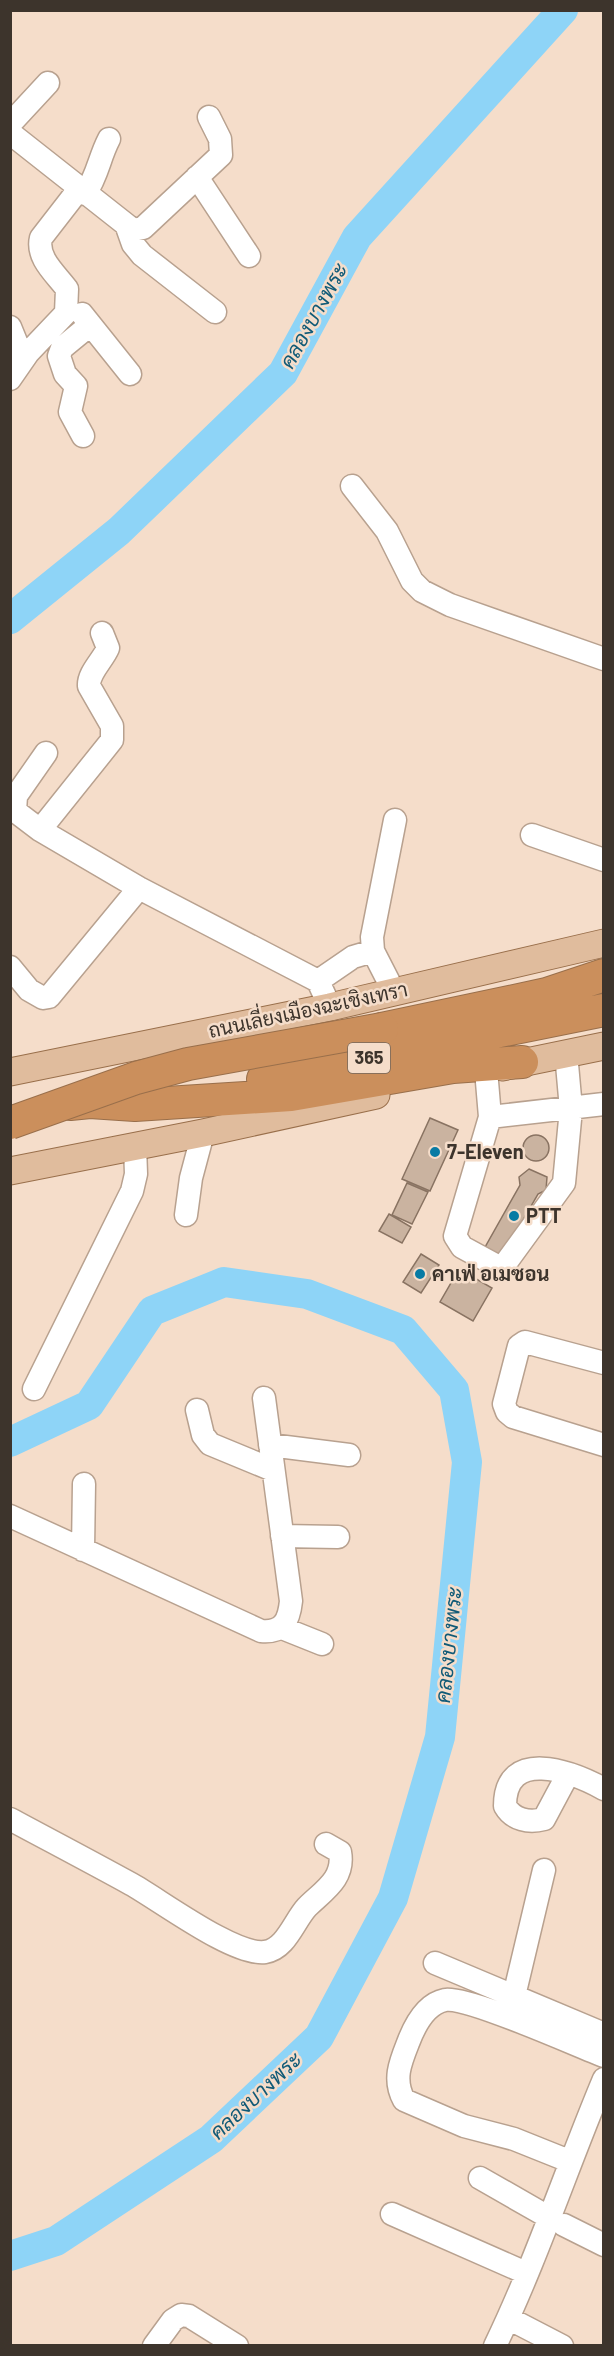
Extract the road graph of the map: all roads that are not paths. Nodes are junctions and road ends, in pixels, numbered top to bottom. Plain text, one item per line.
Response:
1 (48, 83) dead end
2 (209, 117) dead end
3 (10, 124) edge
4 (10, 133) edge
5 (109, 139) dead end
6 (197, 177) junction
7 (82, 191) junction
8 (127, 227) junction
9 (249, 256) dead end
10 (68, 298) junction
11 (214, 312) dead end
12 (90, 325) junction
13 (10, 327) edge
14 (23, 359) junction
15 (130, 374) dead end
16 (10, 379) edge
17 (83, 435) dead end
18 (352, 486) dead end
19 (102, 633) dead end
20 (603, 659) edge
21 (46, 753) dead end
22 (395, 820) dead end
23 (40, 830) junction
24 (532, 835) dead end
25 (603, 860) edge
26 (139, 888) junction
27 (603, 943) edge
28 (373, 951) junction
29 (603, 975) edge
30 (15, 977) edge
31 (318, 981) junction
32 (603, 982) edge
33 (394, 992) junction
34 (547, 994) junction
35 (330, 1007) junction
36 (603, 1010) edge
37 (603, 1046) edge
38 (566, 1053) junction
39 (522, 1062) junction
40 (486, 1070) junction
41 (10, 1072) edge
42 (603, 1104) edge
43 (135, 1105) junction
44 (10, 1109) edge
45 (571, 1109) junction
46 (490, 1116) junction
47 (10, 1123) edge
48 (202, 1133) junction
49 (135, 1146) junction
50 (10, 1171) edge
51 (186, 1215) dead end
52 (603, 1363) edge
53 (34, 1389) dead end
54 (264, 1398) dead end
55 (197, 1410) dead end
56 (270, 1445) junction
57 (603, 1445) edge
58 (349, 1455) dead end
59 (273, 1470) junction
60 (84, 1484) dead end
61 (10, 1516) edge
62 (282, 1536) junction
63 (338, 1537) dead end
64 (83, 1550) junction
65 (282, 1628) junction
66 (322, 1644) dead end
67 (568, 1774) dead end
68 (603, 1789) edge
69 (10, 1819) edge
70 (326, 1844) dead end
71 (544, 1870) dead end
72 (435, 1963) dead end
73 (514, 1996) junction
74 (603, 2034) edge
75 (603, 2056) edge
76 (603, 2079) edge
77 (569, 2161) junction
78 (480, 2178) dead end
79 (392, 2214) dead end
80 (557, 2222) junction
81 (603, 2245) edge
82 (526, 2273) junction
83 (508, 2318) junction
84 (154, 2346) edge
85 (237, 2346) edge
86 (495, 2346) edge
87 (562, 2346) edge

1 - 3 street
2 - 6 street
4 - 7 street
5 - 7 street
6 - 8 street
6 - 9 street
7 - 8 street
7 - 10 street
8 - 11 street
10 - 12 street
10 - 14 street
12 - 15 street
12 - 17 street
13 - 14 street
14 - 16 street
18 - 20 street
19 - 23 street
21 - 23 street
22 - 28 street
23 - 26 street
24 - 25 street
26 - 30 street
26 - 31 street
27 - 33 main road, ถนนเลี่ยงเมืองฉะเชิงเทรา
28 - 31 street
28 - 33 street
29 - 34 highway
31 - 35 street
32 - 34 highway
33 - 35 main road, ถนนเลี่ยงเมืองฉะเชิงเทรา
34 - 47 highway, bridge
35 - 41 main road, ถนนเลี่ยงเมืองฉะเชิงเทรา
36 - 43 highway, 365
37 - 38 main road, 365
38 - 39 main road, 365
38 - 45 street
39 - 40 main road, 365
39 - 43 highway
40 - 46 street
40 - 48 main road, 365
42 - 45 street
43 - 44 highway
45 - 46 street
45 - 46 street
48 - 49 main road, 365
48 - 51 street
49 - 50 main road, 365
49 - 53 street
52 - 57 street
54 - 56 street
55 - 59 street
56 - 58 street
56 - 59 street
59 - 62 street
60 - 64 street
61 - 64 street
62 - 63 street
62 - 65 street
64 - 65 street
65 - 66 street
67 - 68 street
69 - 70 street
71 - 73 street
72 - 73 street
73 - 74 street
75 - 77 street
76 - 77 street
77 - 80 street
78 - 80 street
79 - 82 street
80 - 81 street
80 - 82 street
82 - 83 street
83 - 86 street
83 - 87 street
84 - 85 street

